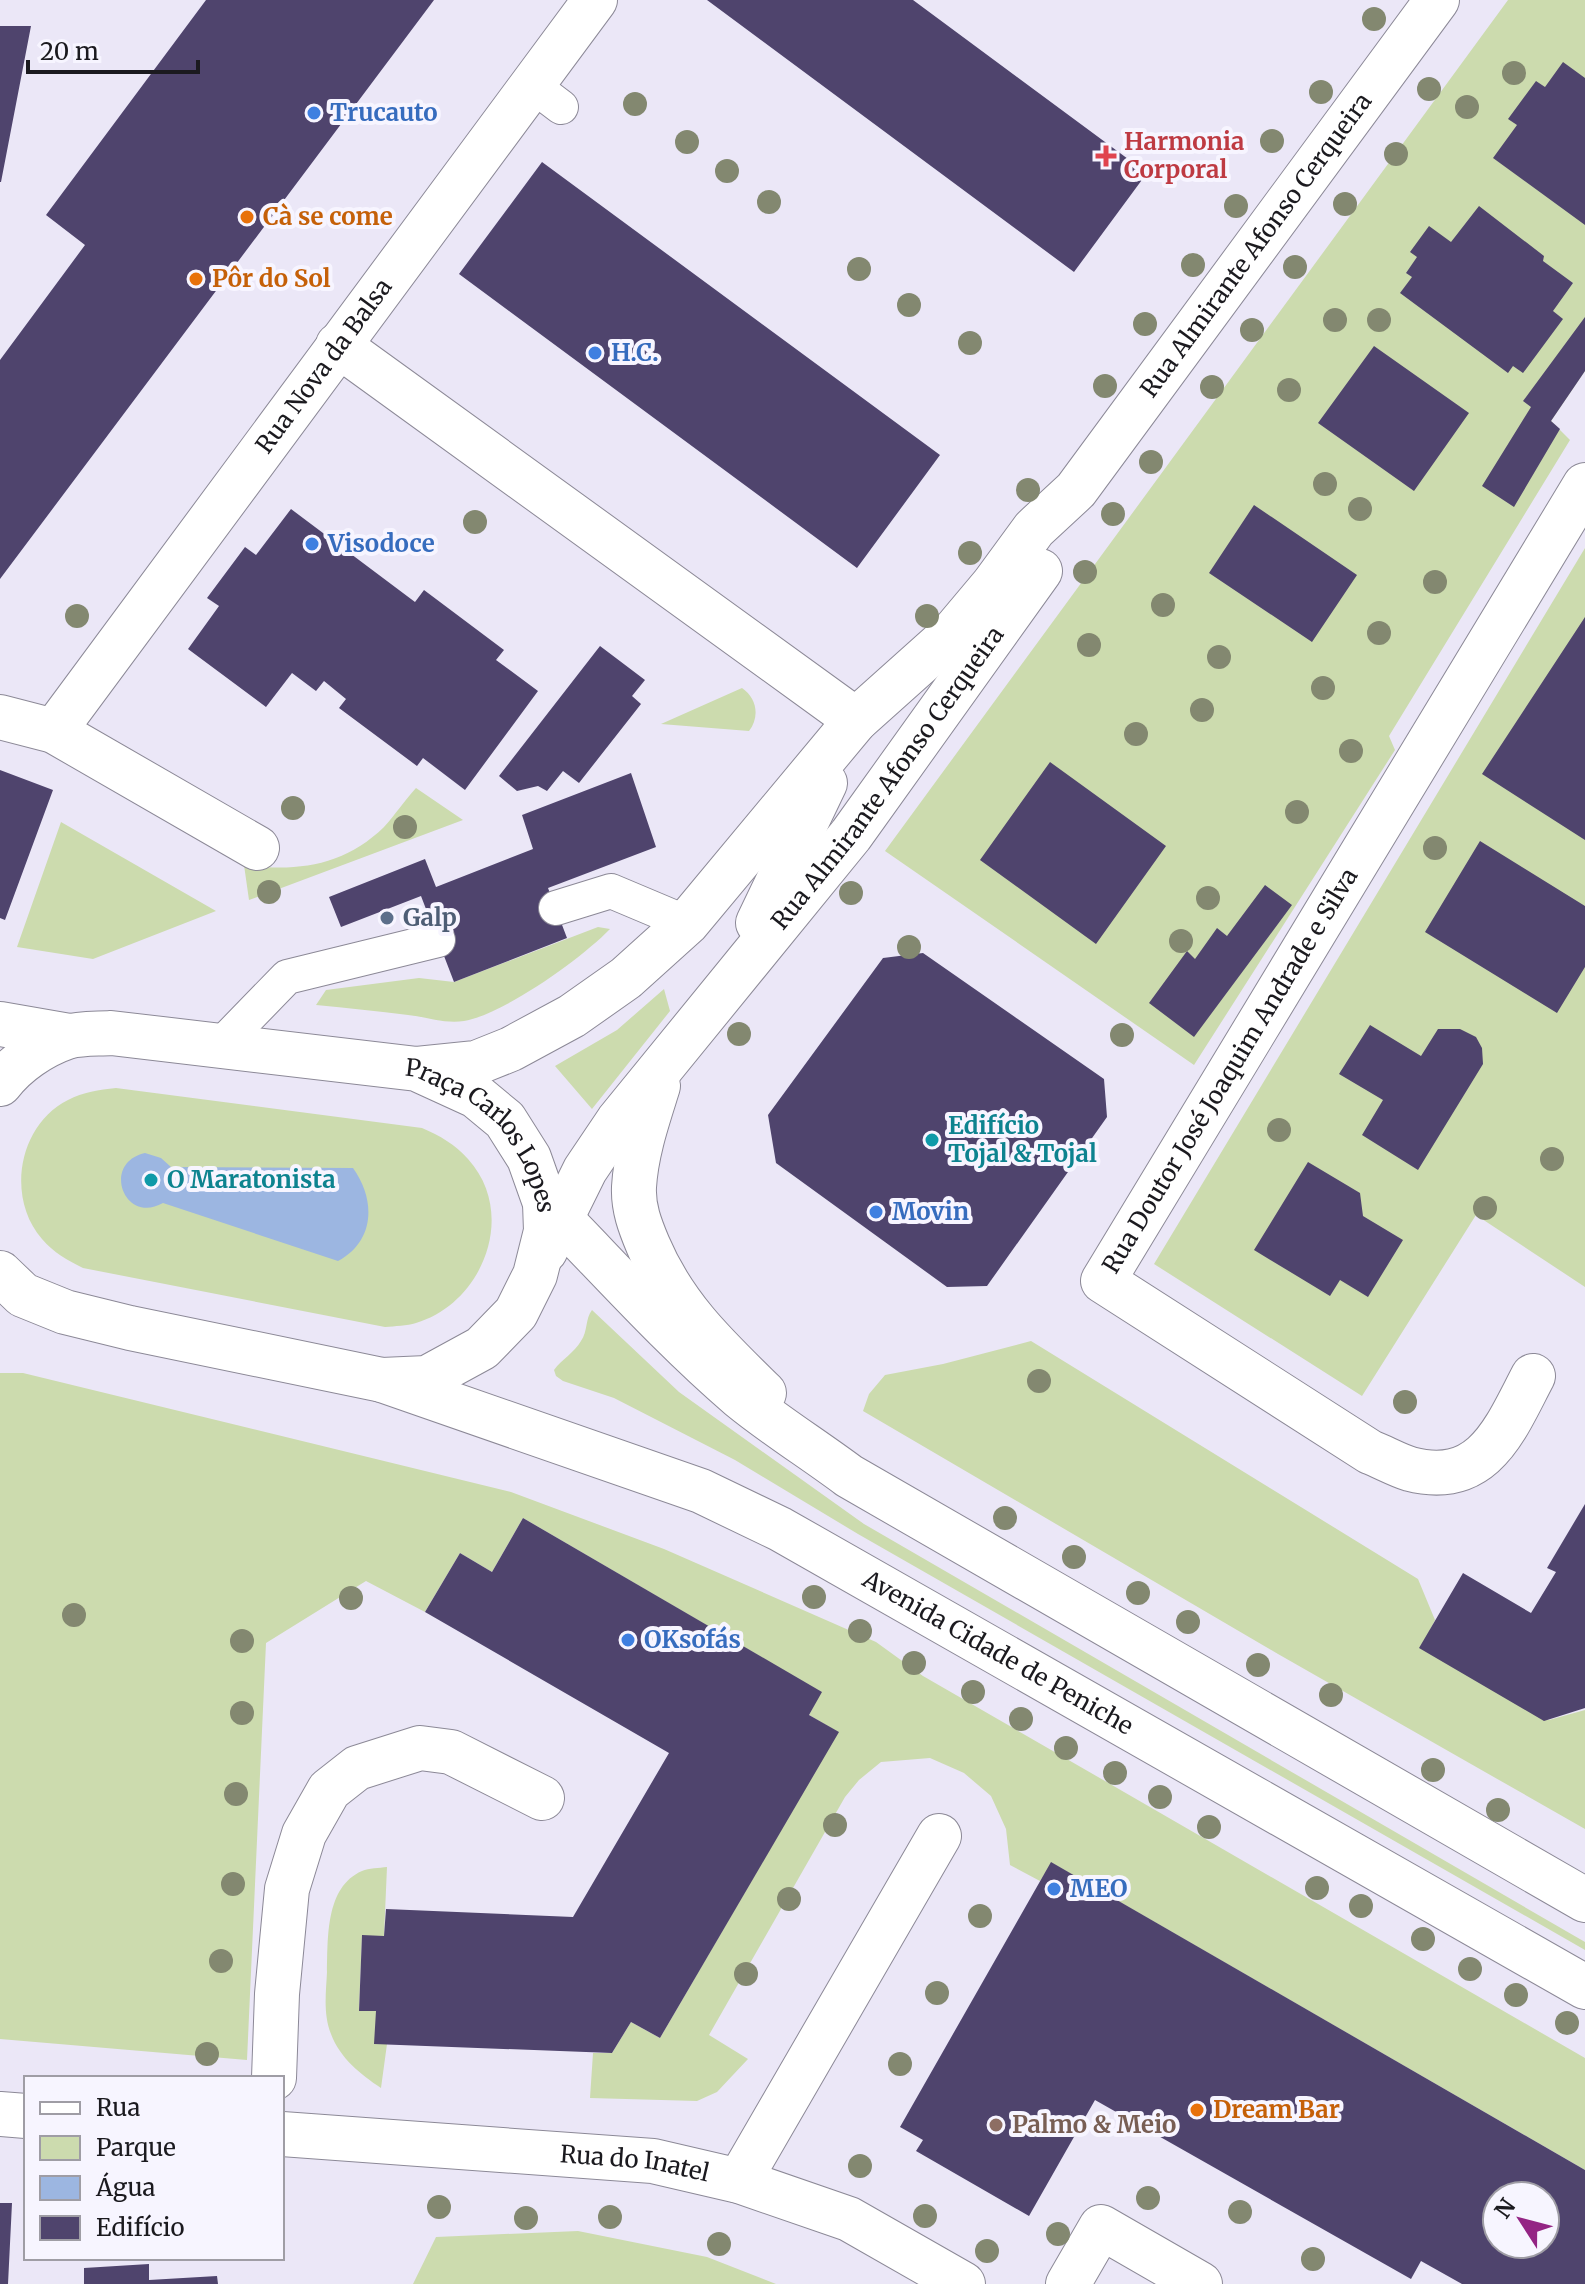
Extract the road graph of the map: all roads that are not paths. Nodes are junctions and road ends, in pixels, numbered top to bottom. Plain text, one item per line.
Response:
1 (595, 0) edge
2 (1437, 0) edge
3 (338, 345) junction
4 (1585, 485) edge
5 (1076, 490) junction
6 (0, 717) edge
7 (856, 720) junction
8 (54, 731) junction
9 (257, 848) dead end
10 (556, 908) dead end
11 (687, 923) junction
12 (438, 940) dead end
13 (735, 976) junction
14 (0, 1024) edge
15 (69, 1036) junction
16 (219, 1047) junction
17 (666, 1061) junction
18 (417, 1069) junction
19 (0, 1084) edge
20 (553, 1210) junction
21 (0, 1273) edge
22 (69, 1313) junction
23 (0, 1315) edge
24 (1533, 1376) dead end
25 (382, 1380) junction
26 (849, 1476) junction
27 (542, 1798) dead end
28 (939, 1836) dead end
29 (1585, 1900) edge
30 (1585, 1987) edge
31 (274, 2076) edge
32 (0, 2114) edge
33 (24, 2116) edge
34 (284, 2134) edge
35 (739, 2181) junction
36 (963, 2284) edge
37 (1068, 2284) edge
38 (1200, 2284) edge

1 - 3 main road, Rua Nova da Balsa
2 - 5 main road, Rua Almirante Afonso Cerqueira
3 - 7 main road
3 - 8 main road, Rua Nova da Balsa
4 - 24 main road, Rua Doutor José Joaquim Andrade e Silva
5 - 7 main road, Rua Almirante Afonso Cerqueira
5 - 13 main road, Rua Almirante Afonso Cerqueira
6 - 8 main road
7 - 11 main road, Rua Almirante Afonso Cerqueira
7 - 13 main road, Rua Almirante Afonso Cerqueira
8 - 9 main road
10 - 11 lane
11 - 18 main road, Rua Almirante Afonso Cerqueira
12 - 16 lane
13 - 17 main road, Rua Almirante Afonso Cerqueira
14 - 15 main road
15 - 16 main road, Praça Carlos Lopes
15 - 19 main road, Praça Carlos Lopes
16 - 18 main road, Praça Carlos Lopes
17 - 20 main road, Rua Almirante Afonso Cerqueira
17 - 26 main road
18 - 20 main road, Praça Carlos Lopes
20 - 25 main road, Praça Carlos Lopes
20 - 26 main road
21 - 22 main road, Praça Carlos Lopes
22 - 23 main road
22 - 25 main road, Praça Carlos Lopes
25 - 30 main road, Avenida Cidade de Peniche
26 - 29 main road
27 - 31 main road
28 - 35 main road
32 - 33 main road
34 - 35 main road, Rua do Inatel
35 - 36 main road, Rua do Inatel
37 - 38 main road

